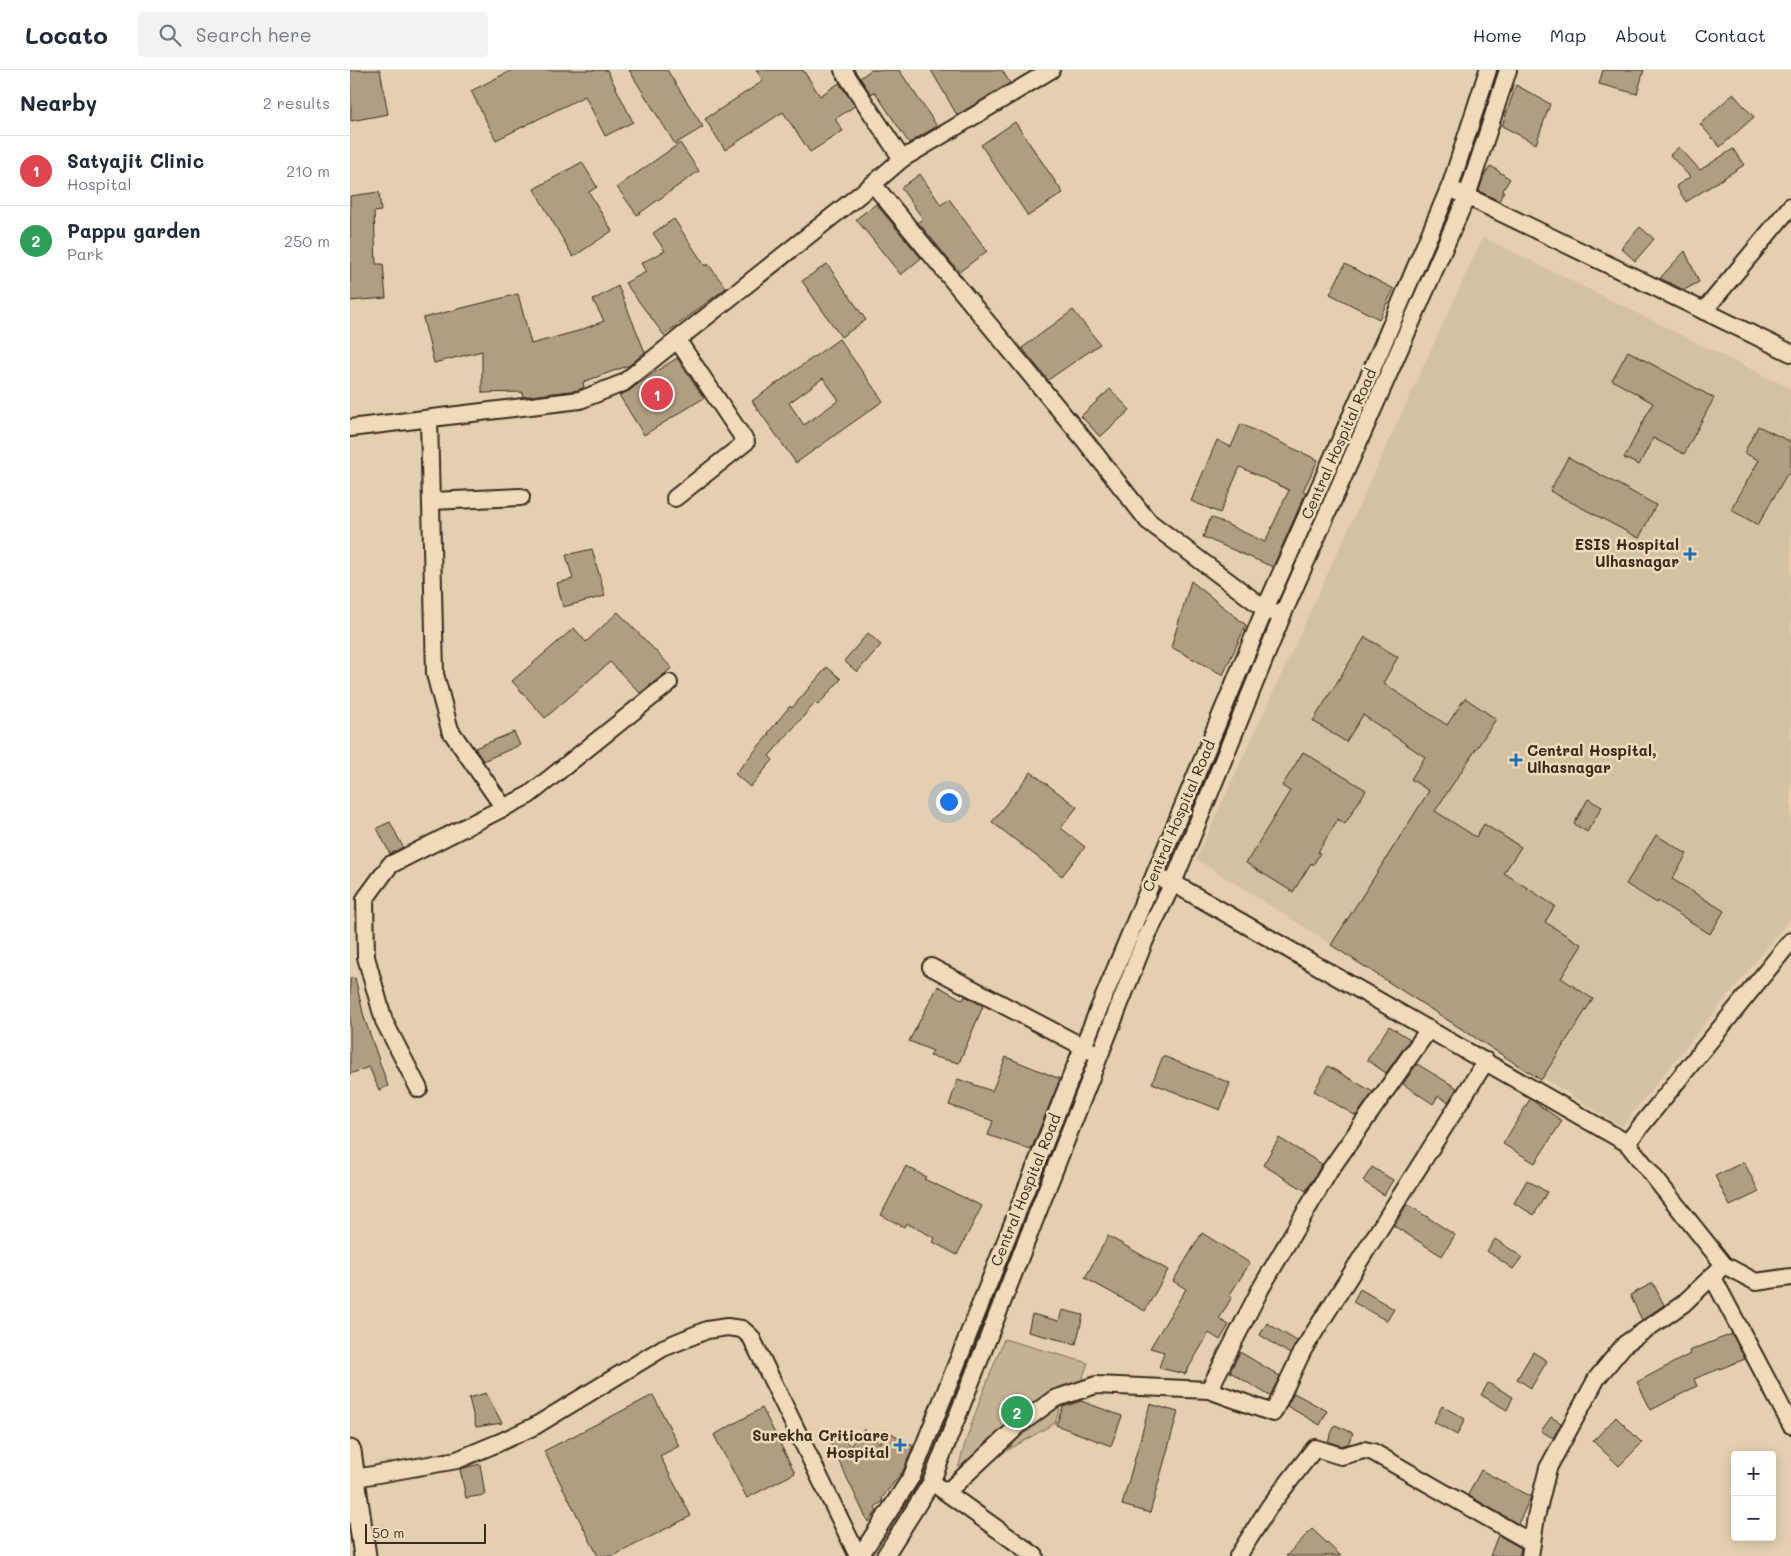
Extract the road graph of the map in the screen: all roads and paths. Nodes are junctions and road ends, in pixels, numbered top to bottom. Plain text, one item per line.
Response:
1 (843, 70) edge
2 (1051, 70) edge
3 (1488, 70) edge
4 (1508, 70) edge
5 (902, 159) junction
6 (873, 184) junction
7 (1449, 189) junction
8 (1467, 196) junction
9 (1791, 206) edge
10 (1704, 311) junction
11 (678, 341) junction
12 (1791, 353) edge
13 (428, 419) junction
14 (350, 428) edge
15 (521, 497) dead end
16 (675, 498) dead end
17 (431, 501) junction
18 (1265, 609) junction
19 (1282, 616) junction
20 (669, 682) dead end
21 (504, 808) junction
22 (1154, 876) junction
23 (1173, 883) junction
24 (1791, 941) edge
25 (931, 967) dead end
26 (1428, 1029) junction
27 (1083, 1047) junction
28 (1099, 1055) junction
29 (1486, 1061) junction
30 (419, 1089) dead end
31 (1627, 1143) junction
32 (1718, 1270) junction
33 (1791, 1277) edge
34 (1209, 1390) junction
35 (1791, 1425) edge
36 (350, 1450) edge
37 (912, 1476) junction
38 (352, 1478) edge
39 (931, 1483) junction
40 (947, 1492) junction
41 (1531, 1550) edge
42 (364, 1556) edge
43 (859, 1556) edge
44 (885, 1556) edge
45 (1035, 1556) edge
46 (1238, 1556) edge

1 - 5 street
2 - 5 street
3 - 7 street, Central Hospital Road
4 - 8 street, Central Hospital Road
5 - 6 street
6 - 11 street
6 - 18 street
7 - 8 street
7 - 18 street, Central Hospital Road
8 - 10 street
8 - 19 street, Central Hospital Road
9 - 10 street
10 - 12 street
11 - 13 street
11 - 16 street
13 - 14 street
13 - 17 street
15 - 17 street
17 - 21 street
18 - 19 street
18 - 22 street, Central Hospital Road
19 - 23 street, Central Hospital Road
20 - 21 street
21 - 30 street
22 - 23 street
22 - 27 street, Central Hospital Road
23 - 26 street
23 - 28 street, Central Hospital Road
24 - 31 street
25 - 27 street
26 - 29 street
26 - 34 street
27 - 28 street
27 - 37 street, Central Hospital Road
28 - 39 street, Central Hospital Road
29 - 31 street
29 - 34 street
31 - 32 street
32 - 33 street
32 - 35 street
32 - 41 street
34 - 40 street
36 - 38 main road
37 - 39 street
37 - 43 street, Central Hospital Road
38 - 42 main road
38 - 43 street
39 - 40 street
39 - 44 street, Central Hospital Road
40 - 45 street
41 - 46 street

